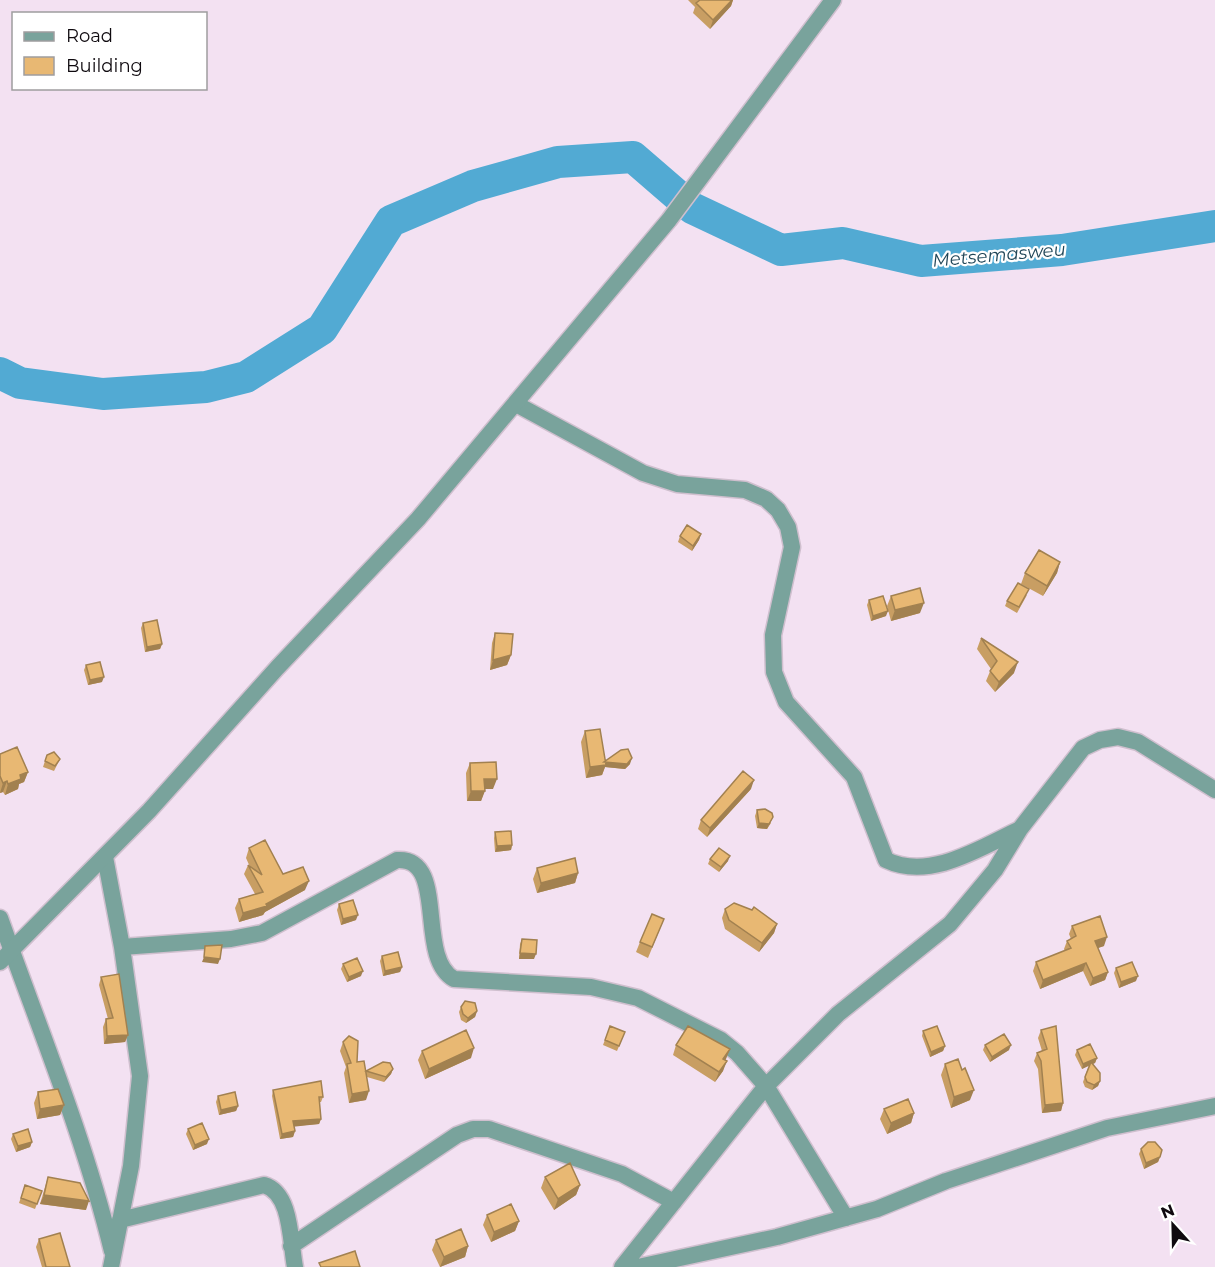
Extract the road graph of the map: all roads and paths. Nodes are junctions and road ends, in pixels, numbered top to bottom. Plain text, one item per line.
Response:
1 (833, 0) edge
2 (516, 404) junction
3 (1215, 790) edge
4 (1020, 829) junction
5 (105, 857) junction
6 (0, 918) edge
7 (122, 946) junction
8 (6, 957) edge
9 (766, 1086) junction
10 (1215, 1106) edge
11 (674, 1202) junction
12 (846, 1218) junction
13 (120, 1220) junction
14 (291, 1246) junction
15 (112, 1261) edge
16 (295, 1267) edge
17 (622, 1267) edge
18 (638, 1267) edge

1 - 2 street
2 - 4 street
2 - 5 street
3 - 4 street
4 - 9 street
5 - 7 street
5 - 8 street
6 - 8 street
7 - 9 street
7 - 13 street
8 - 15 street
9 - 11 street
9 - 12 street
10 - 12 street
11 - 14 street
11 - 17 street
12 - 18 street
13 - 14 street
13 - 15 street
14 - 16 street

